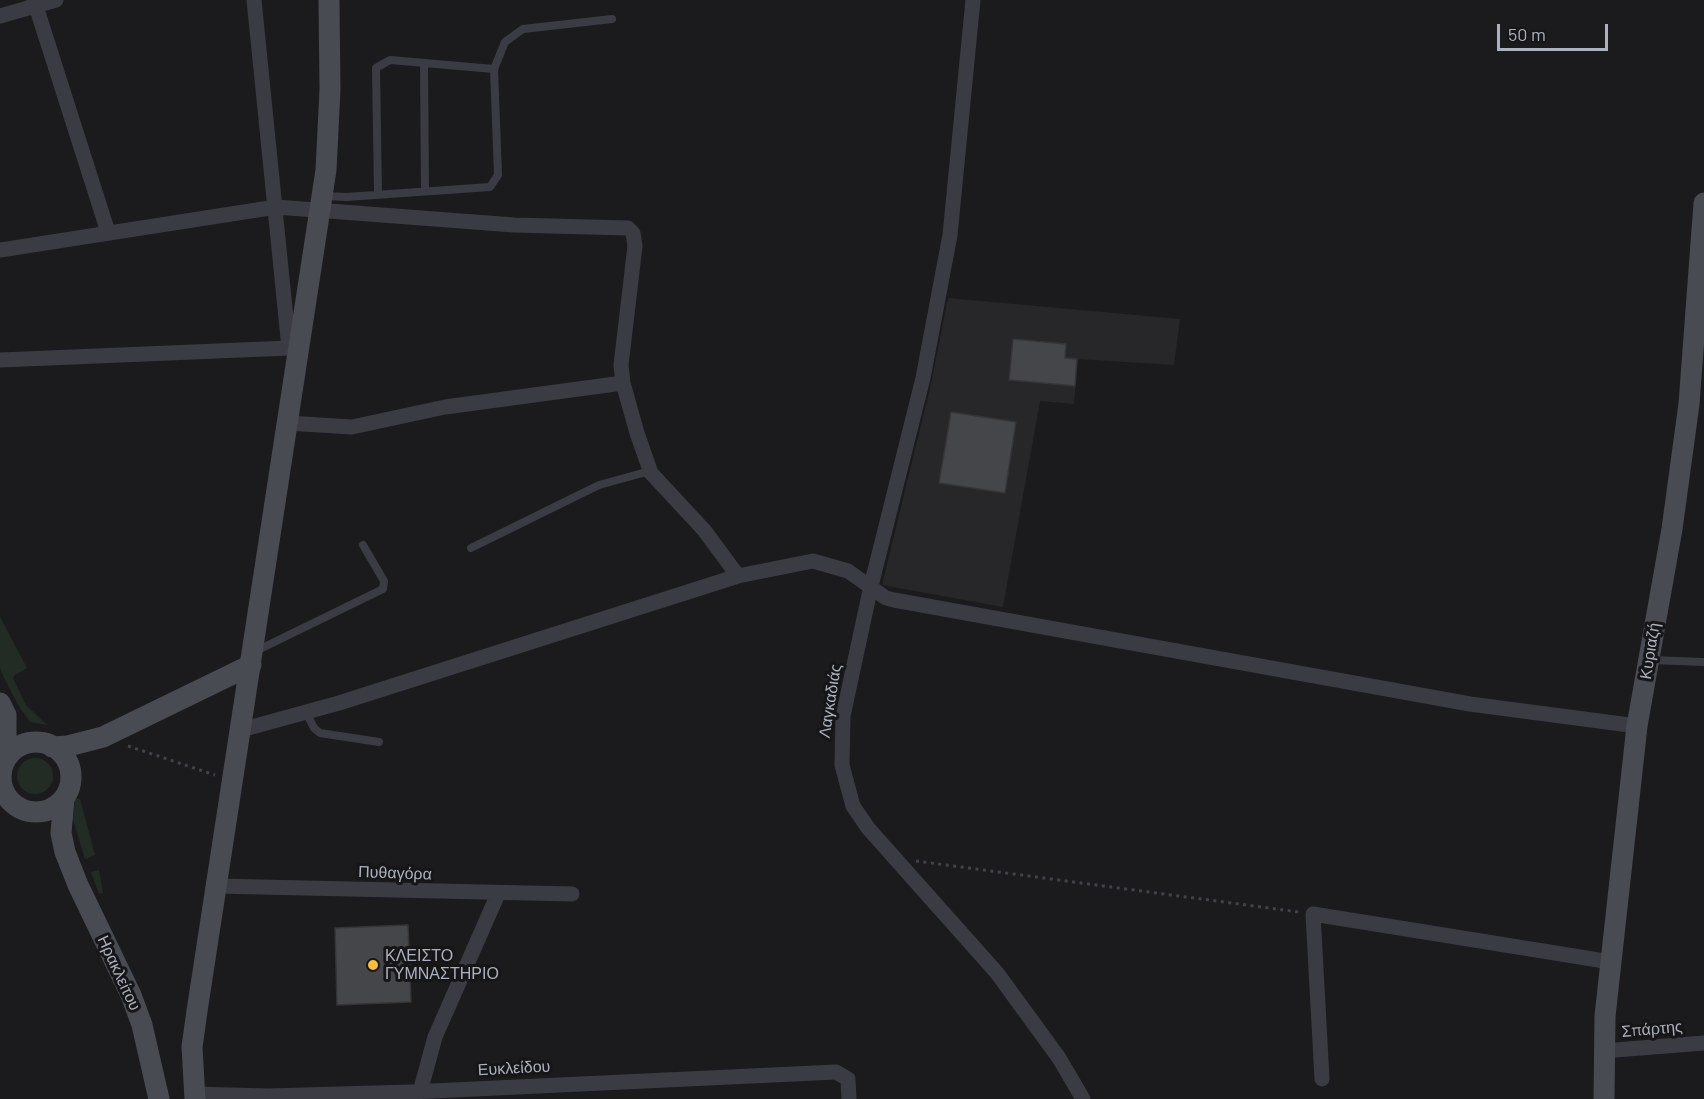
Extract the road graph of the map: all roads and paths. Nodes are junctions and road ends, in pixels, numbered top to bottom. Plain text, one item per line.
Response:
1 (56, 0) edge
2 (254, 0) edge
3 (329, 0) edge
4 (973, 0) edge
5 (35, 3) edge
6 (0, 16) edge
7 (612, 20) dead end
8 (424, 63) junction
9 (494, 69) junction
10 (425, 191) junction
11 (378, 193) junction
12 (322, 203) junction
13 (1704, 203) edge
14 (276, 207) junction
15 (108, 232) junction
16 (0, 250) edge
17 (1701, 272) edge
18 (294, 348) junction
19 (0, 360) edge
20 (623, 383) junction
21 (287, 423) junction
22 (650, 471) junction
23 (363, 545) dead end
24 (471, 548) dead end
25 (738, 576) junction
26 (871, 586) junction
27 (252, 659) junction
28 (1648, 660) junction
29 (1704, 662) edge
30 (3, 709) edge
31 (306, 712) junction
32 (1637, 726) junction
33 (241, 730) junction
34 (103, 737) junction
35 (379, 742) dead end
36 (47, 745) junction
37 (70, 771) junction
38 (2, 773) edge
39 (232, 781) junction
40 (64, 798) junction
41 (6, 802) edge
42 (34, 812) junction
43 (65, 852) junction
44 (892, 857) junction
45 (216, 886) junction
46 (498, 894) junction
47 (573, 894) dead end
48 (1313, 914) junction
49 (1611, 962) junction
50 (1704, 1043) edge
51 (1603, 1052) junction
52 (1322, 1079) dead end
53 (420, 1092) junction
54 (540, 1092) edge
55 (194, 1097) edge
56 (159, 1099) edge
57 (849, 1099) edge
58 (1083, 1099) edge
59 (1604, 1099) edge

1 - 5 street
2 - 14 street
3 - 12 street
4 - 26 street, Λαγκαδιάς
5 - 6 street
5 - 15 street
7 - 9 lane
8 - 9 lane
8 - 10 lane
8 - 11 lane
9 - 10 lane
10 - 11 lane
11 - 12 lane
12 - 14 street
12 - 18 street
12 - 20 street
13 - 17 street, Κυριαζή
14 - 15 street
14 - 18 street
15 - 16 street
17 - 28 street, Κυριαζή
18 - 19 street
18 - 21 street
20 - 21 street
20 - 22 street
21 - 27 street
22 - 24 lane
22 - 25 street
23 - 27 lane
25 - 26 street
25 - 31 street
26 - 32 street
26 - 44 street, Λαγκαδιάς
27 - 33 street
27 - 34 street
28 - 29 lane
28 - 32 street, Κυριαζή
30 - 36 street
30 - 38 street
31 - 33 street
31 - 35 lane
32 - 49 street, Κυριαζή
33 - 39 street
34 - 36 street
34 - 37 street
34 - 39 path
36 - 37 street
36 - 38 street
37 - 40 street
38 - 41 street
39 - 45 street
40 - 42 street
40 - 43 street
41 - 42 street
42 - 43 street
43 - 56 street, Ηρακλείτου
44 - 48 path
44 - 58 street, Λαγκαδιάς
45 - 46 street, Πυθαγόρα
45 - 55 street
46 - 47 street, Πυθαγόρα
46 - 53 street
48 - 49 street
48 - 52 street
49 - 51 street, Κυριαζή
50 - 51 street, Σπάρτης
51 - 59 street, Κυριαζή
53 - 54 street, Ευκλείδου
53 - 55 street, Ευκλείδου
54 - 57 street, Ευκλείδου

